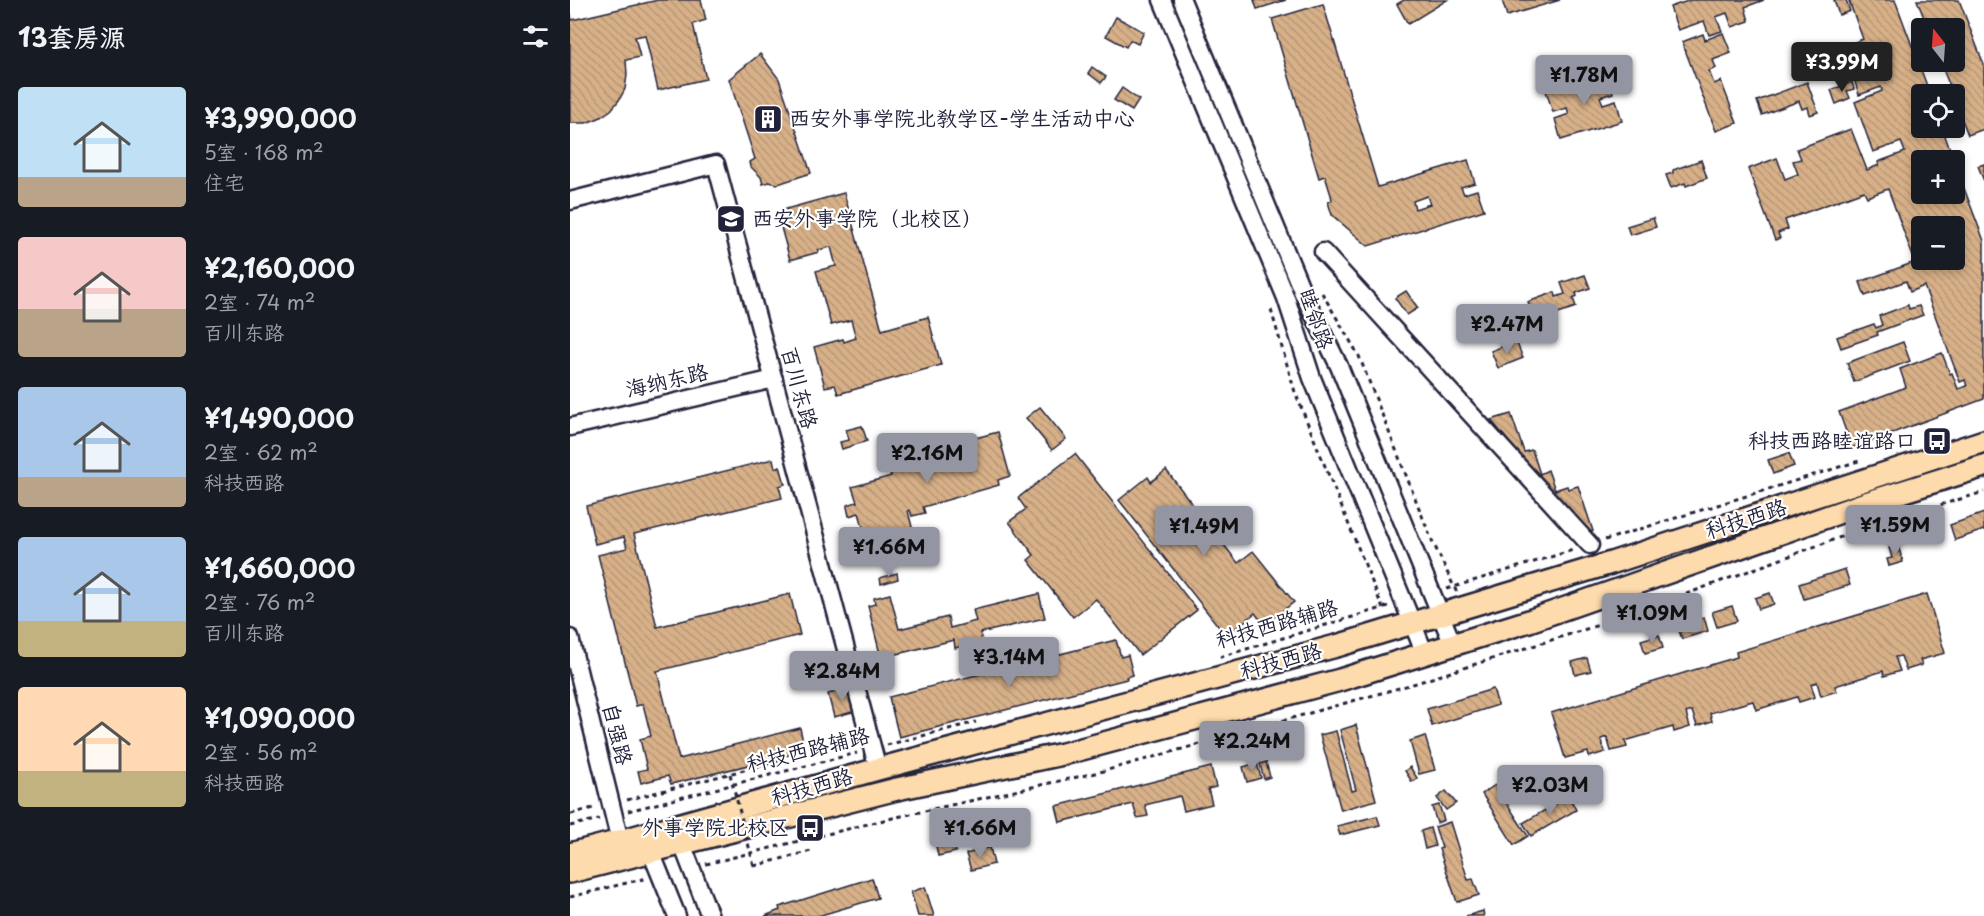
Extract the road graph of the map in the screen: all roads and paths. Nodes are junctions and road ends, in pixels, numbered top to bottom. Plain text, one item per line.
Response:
1 (1162, 0) edge
2 (1182, 0) edge
3 (570, 201) edge
4 (1323, 252) dead end
5 (1320, 289) dead end
6 (1271, 307) dead end
7 (774, 379) junction
8 (570, 427) edge
9 (1984, 441) edge
10 (1867, 458) dead end
11 (1984, 466) edge
12 (1590, 545) junction
13 (1454, 587) junction
14 (1432, 593) junction
15 (1404, 602) junction
16 (1382, 608) junction
17 (1463, 608) junction
18 (1440, 615) junction
19 (1413, 623) junction
20 (1391, 630) junction
21 (570, 638) edge
22 (1477, 638) junction
23 (1453, 645) junction
24 (1425, 654) junction
25 (1219, 657) dead end
26 (1488, 660) dead end
27 (1404, 661) junction
28 (1413, 684) dead end
29 (577, 694) edge
30 (977, 722) dead end
31 (875, 759) junction
32 (779, 761) dead end
33 (730, 774) junction
34 (613, 809) junction
35 (570, 814) edge
36 (570, 826) edge
37 (620, 841) junction
38 (682, 844) junction
39 (811, 851) dead end
40 (651, 852) junction
41 (570, 854) edge
42 (570, 872) edge
43 (677, 916) edge
44 (710, 916) edge

1 - 15 street, 睦邻路
2 - 14 street, 睦邻路
3 - 7 street, 百川东路
4 - 12 street
5 - 13 path
6 - 16 path
7 - 8 street, 海纳东路
7 - 31 street, 百川东路
9 - 17 main road, 科技西路
10 - 12 path
11 - 22 main road, 科技西路
12 - 13 path
13 - 14 path
13 - 17 path
14 - 18 street, 睦邻路
15 - 16 path, 科技西路辅路
15 - 19 street, 睦邻路
16 - 20 path
16 - 25 path, 科技西路辅路
17 - 18 main road, 科技西路
18 - 19 main road, 科技西路
18 - 23 street, 睦邻路
19 - 20 main road, 科技西路
19 - 24 street, 睦邻路
20 - 31 main road, 科技西路
21 - 29 street, 自强路
22 - 23 main road, 科技西路
22 - 26 path
23 - 24 main road, 科技西路
24 - 27 main road, 科技西路
27 - 28 path
27 - 38 main road, 科技西路
29 - 34 street, 自强路
30 - 31 path, 科技西路辅路
31 - 34 path, 科技西路辅路
31 - 37 main road, 科技西路
32 - 33 path
33 - 34 path
33 - 39 path, bridge
34 - 35 path
34 - 36 path, 科技西路辅路
34 - 37 street, 自强路
37 - 41 main road, 科技西路
38 - 40 main road, 科技西路
38 - 44 street
40 - 42 main road, 科技西路
40 - 43 street

